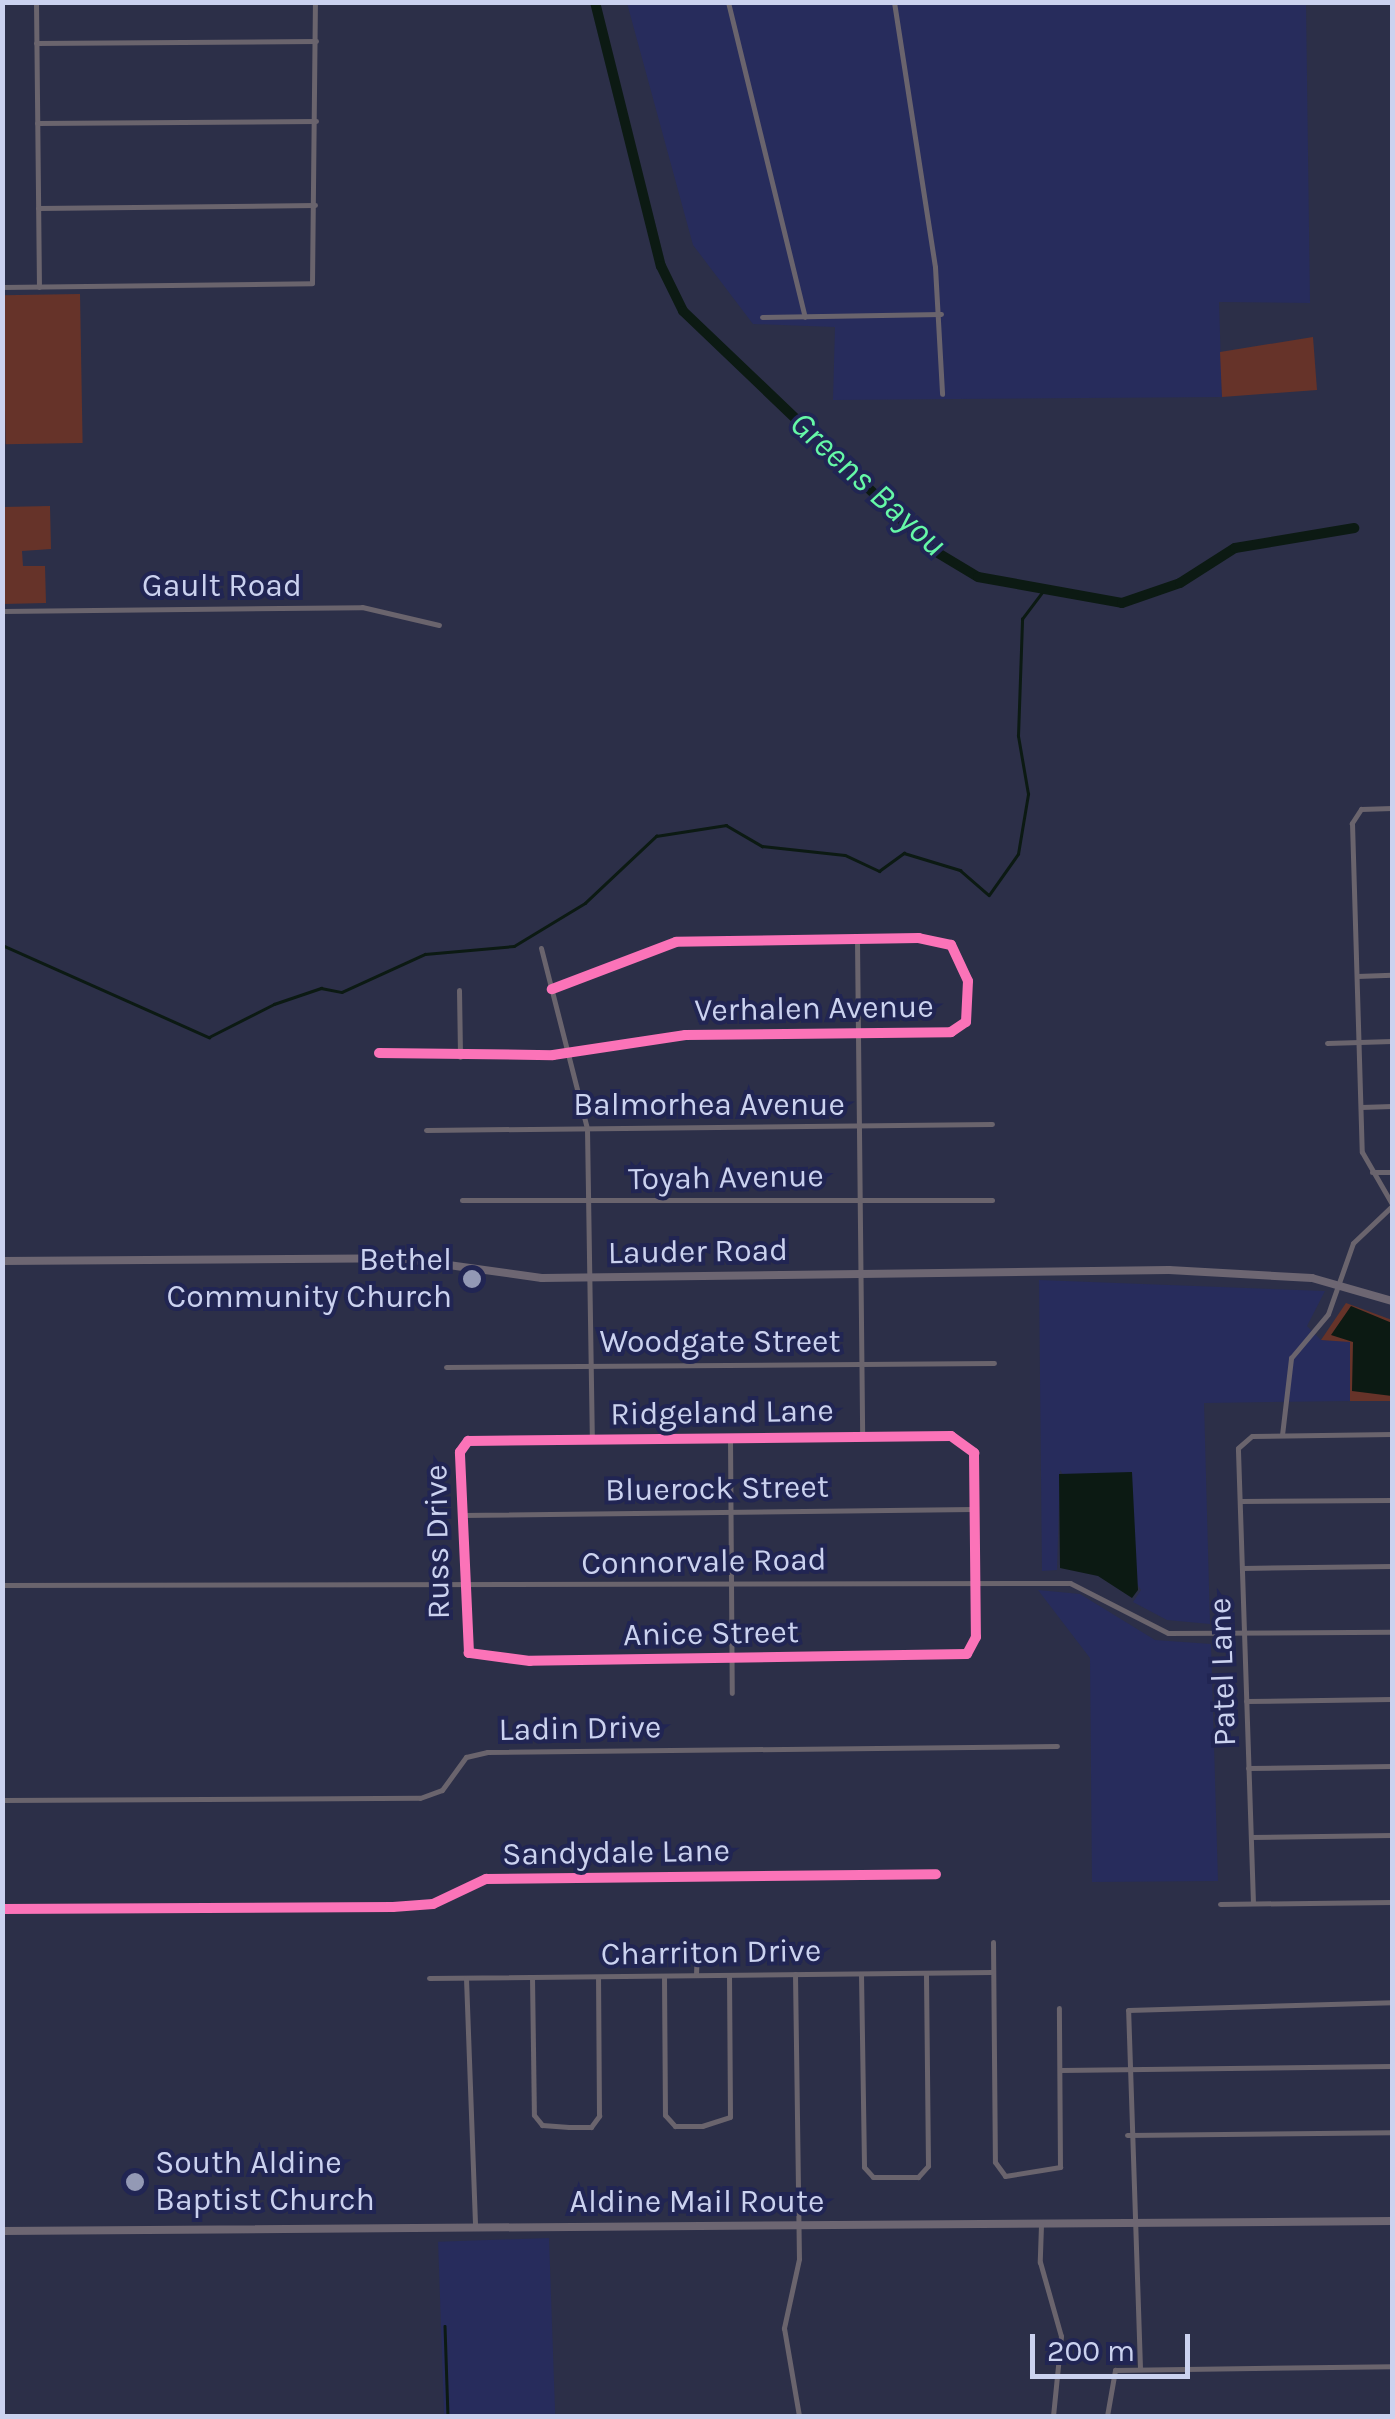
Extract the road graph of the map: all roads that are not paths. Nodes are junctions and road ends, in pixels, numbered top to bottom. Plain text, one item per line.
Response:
1 (36, 2) edge
2 (315, 2) edge
3 (728, 2) edge
4 (894, 2) edge
5 (316, 41) junction
6 (36, 43) junction
7 (316, 121) junction
8 (37, 124) junction
9 (316, 205) junction
10 (38, 208) junction
11 (2, 287) edge
12 (39, 287) junction
13 (940, 314) junction
14 (804, 316) junction
15 (762, 317) dead end
16 (942, 394) dead end
17 (2, 611) edge
18 (440, 625) dead end
19 (1392, 808) edge
20 (857, 940) junction
21 (541, 948) dead end
22 (1392, 975) edge
23 (1357, 976) junction
24 (552, 989) junction
25 (459, 990) dead end
26 (858, 1034) junction
27 (1392, 1040) edge
28 (1327, 1042) dead end
29 (1358, 1042) junction
30 (379, 1054) dead end
31 (573, 1054) junction
32 (460, 1057) junction
33 (1392, 1106) edge
34 (1361, 1107) junction
35 (992, 1124) dead end
36 (858, 1127) junction
37 (588, 1129) junction
38 (426, 1130) dead end
39 (1372, 1172) junction
40 (1392, 1172) edge
41 (859, 1199) junction
42 (462, 1200) dead end
43 (992, 1200) dead end
44 (589, 1203) junction
45 (1392, 1205) edge
46 (2, 1262) edge
47 (860, 1275) junction
48 (589, 1278) junction
49 (1339, 1284) junction
50 (1392, 1301) edge
51 (862, 1363) junction
52 (994, 1363) dead end
53 (591, 1365) junction
54 (446, 1367) dead end
55 (1392, 1434) edge
56 (1282, 1435) junction
57 (862, 1436) junction
58 (730, 1438) junction
59 (592, 1439) junction
60 (463, 1444) joint
61 (1392, 1500) edge
62 (1240, 1501) junction
63 (974, 1509) junction
64 (730, 1512) junction
65 (461, 1515) junction
66 (1392, 1566) edge
67 (1242, 1568) junction
68 (464, 1580) junction
69 (975, 1582) junction
70 (2, 1585) edge
71 (731, 1585) junction
72 (1392, 1632) edge
73 (1244, 1634) junction
74 (466, 1639) joint
75 (732, 1659) junction
76 (732, 1694) dead end
77 (1392, 1700) edge
78 (1246, 1701) junction
79 (1057, 1746) dead end
80 (1392, 1766) edge
81 (1248, 1768) junction
82 (2, 1800) edge
83 (1392, 1835) edge
84 (1251, 1837) junction
85 (936, 1874) dead end
86 (1392, 1902) edge
87 (1252, 1903) junction
88 (1220, 1904) dead end
89 (2, 1909) edge
90 (993, 1942) dead end
91 (697, 1945) dead end
92 (992, 1972) junction
93 (926, 1973) junction
94 (794, 1974) junction
95 (861, 1974) junction
96 (730, 1975) junction
97 (598, 1976) junction
98 (664, 1976) junction
99 (696, 1976) junction
100 (532, 1977) junction
101 (430, 1978) dead end
102 (466, 1978) junction
103 (1392, 2002) edge
104 (1059, 2008) dead end
105 (1392, 2066) edge
106 (1060, 2070) junction
107 (1127, 2070) junction
108 (1392, 2132) edge
109 (1127, 2135) junction
110 (1392, 2221) edge
111 (1041, 2224) junction
112 (1138, 2224) junction
113 (798, 2226) junction
114 (475, 2228) junction
115 (2, 2231) edge
116 (1392, 2366) edge
117 (1140, 2368) junction
118 (799, 2416) edge
119 (1053, 2416) edge
120 (1107, 2416) edge

1 - 6 street
2 - 5 street
3 - 14 street
4 - 13 street
5 - 6 street
5 - 7 street
6 - 8 street
7 - 8 street
7 - 9 street
8 - 10 street
9 - 10 street
9 - 12 street
10 - 12 street
11 - 12 street
13 - 14 street
13 - 16 street
14 - 15 street
17 - 18 street, Gault Road
19 - 23 street
20 - 24 street
20 - 26 street
20 - 26 street, Verhalen Avenue
21 - 24 street
22 - 23 street
23 - 29 street
24 - 31 street
25 - 32 street
26 - 31 street, Verhalen Avenue
26 - 36 street
27 - 29 street
28 - 29 street
29 - 34 street
30 - 32 street, Verhalen Avenue
31 - 32 street, Verhalen Avenue
31 - 37 street
33 - 34 street
34 - 39 street
35 - 36 street, Balmorhea Avenue
36 - 37 street, Balmorhea Avenue
36 - 41 street
37 - 38 street, Balmorhea Avenue
37 - 44 street
39 - 40 street
39 - 45 street
41 - 43 street, Toyah Avenue
41 - 44 street, Toyah Avenue
41 - 47 street
42 - 44 street, Toyah Avenue
44 - 48 street
45 - 49 street
46 - 48 main road, Lauder Road
47 - 48 main road, Lauder Road
47 - 49 main road, Lauder Road
47 - 51 street
48 - 53 street
49 - 50 main road, Lauder Road
49 - 56 street
51 - 52 street, Woodgate Street
51 - 53 street, Woodgate Street
51 - 57 street
53 - 54 street, Woodgate Street
53 - 59 street
55 - 56 street
56 - 62 street, Patel Lane
57 - 58 street, Ridgeland Lane
57 - 63 street, Ridgeland Lane
58 - 59 street, Ridgeland Lane
58 - 64 street
59 - 60 street, Ridgeland Lane
60 - 65 street, Russ Drive
61 - 62 street
62 - 67 street, Patel Lane
63 - 64 street, Bluerock Street
63 - 69 street
64 - 65 street, Bluerock Street
64 - 71 street
65 - 68 street, Russ Drive
66 - 67 street
67 - 73 street, Patel Lane
68 - 70 street, Connorvale Road
68 - 71 street, Connorvale Road
68 - 74 street, Russ Drive
69 - 71 street, Connorvale Road
69 - 73 street, Connorvale Road
69 - 75 street, Anice Street
71 - 75 street
72 - 73 street, Connorvale Road
73 - 78 street, Patel Lane
74 - 75 street, Anice Street
75 - 76 street
77 - 78 street
78 - 81 street, Patel Lane
79 - 82 street, Ladin Drive
80 - 81 street
81 - 84 street, Patel Lane
83 - 84 street
84 - 87 street, Patel Lane
85 - 89 street, Sandydale Lane
86 - 87 street
87 - 88 street
90 - 92 street
91 - 99 street
92 - 93 street, Charriton Drive
92 - 106 street
93 - 95 street, Charriton Drive
93 - 95 street
94 - 95 street, Charriton Drive
94 - 96 street, Charriton Drive
94 - 113 street
96 - 98 street
96 - 99 street, Charriton Drive
97 - 98 street, Charriton Drive
97 - 100 street, Charriton Drive
97 - 100 street
98 - 99 street, Charriton Drive
100 - 102 street, Charriton Drive
101 - 102 street, Charriton Drive
102 - 114 street
103 - 107 street
104 - 106 street
105 - 107 street
106 - 107 street
107 - 109 street
108 - 109 street
109 - 112 street
110 - 112 main road, Aldine Mail Route
111 - 112 main road, Aldine Mail Route
111 - 113 main road, Aldine Mail Route
111 - 119 street
112 - 117 street
113 - 114 main road, Aldine Mail Route
113 - 118 street
114 - 115 main road, Aldine Mail Route
116 - 117 street
117 - 120 street

